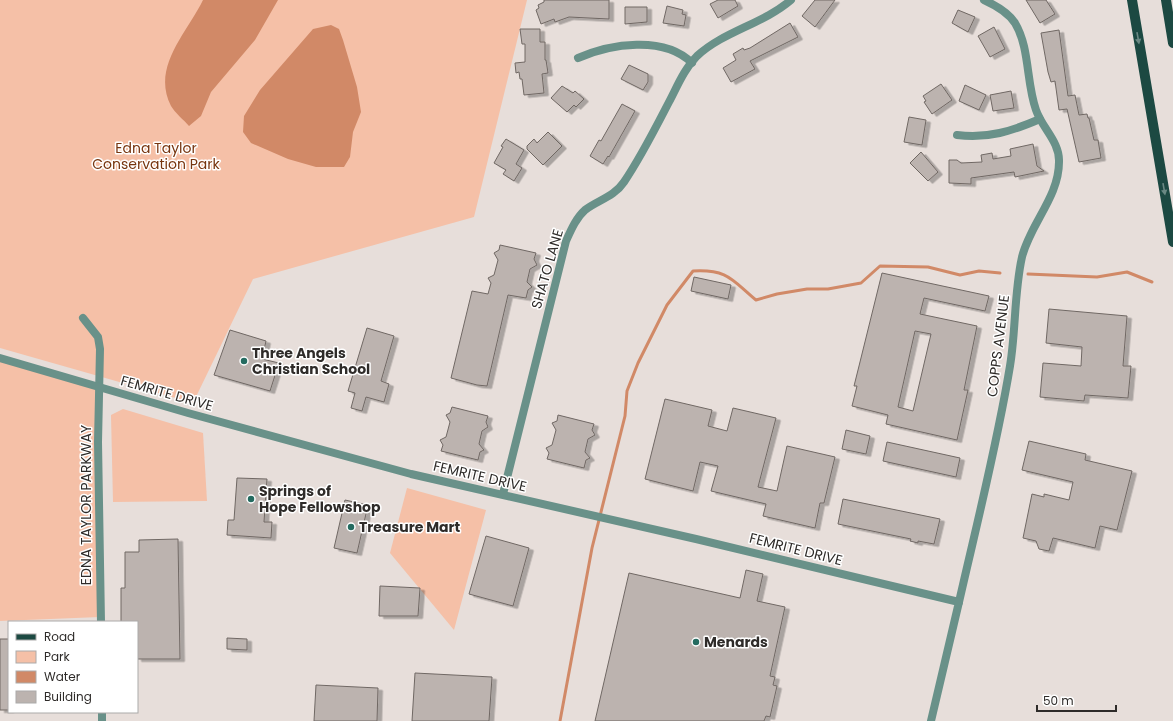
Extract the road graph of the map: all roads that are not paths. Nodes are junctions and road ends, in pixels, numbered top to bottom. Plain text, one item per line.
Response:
1 (791, 0) edge
2 (984, 0) edge
3 (1132, 0) edge
4 (1166, 0) edge
5 (1173, 43) edge
6 (578, 58) dead end
7 (692, 63) junction
8 (1040, 119) junction
9 (957, 135) dead end
10 (1173, 242) edge
11 (83, 318) dead end
12 (0, 358) edge
13 (100, 388) junction
14 (503, 494) junction
15 (959, 602) junction
16 (101, 621) edge
17 (932, 721) edge

1 - 7 street, SHATO LANE
2 - 8 street, COPPS AVENUE
3 -> 10 main road
4 - 5 main road
6 - 7 street
7 - 14 street, SHATO LANE
8 - 9 street
8 - 15 street, COPPS AVENUE
11 - 13 street, EDNA TAYLOR PARKWAY
12 - 13 street, FEMRITE DRIVE
13 - 14 street, FEMRITE DRIVE
13 - 16 street, EDNA TAYLOR PARKWAY
14 - 15 street, FEMRITE DRIVE
15 - 17 street, COPPS AVENUE

